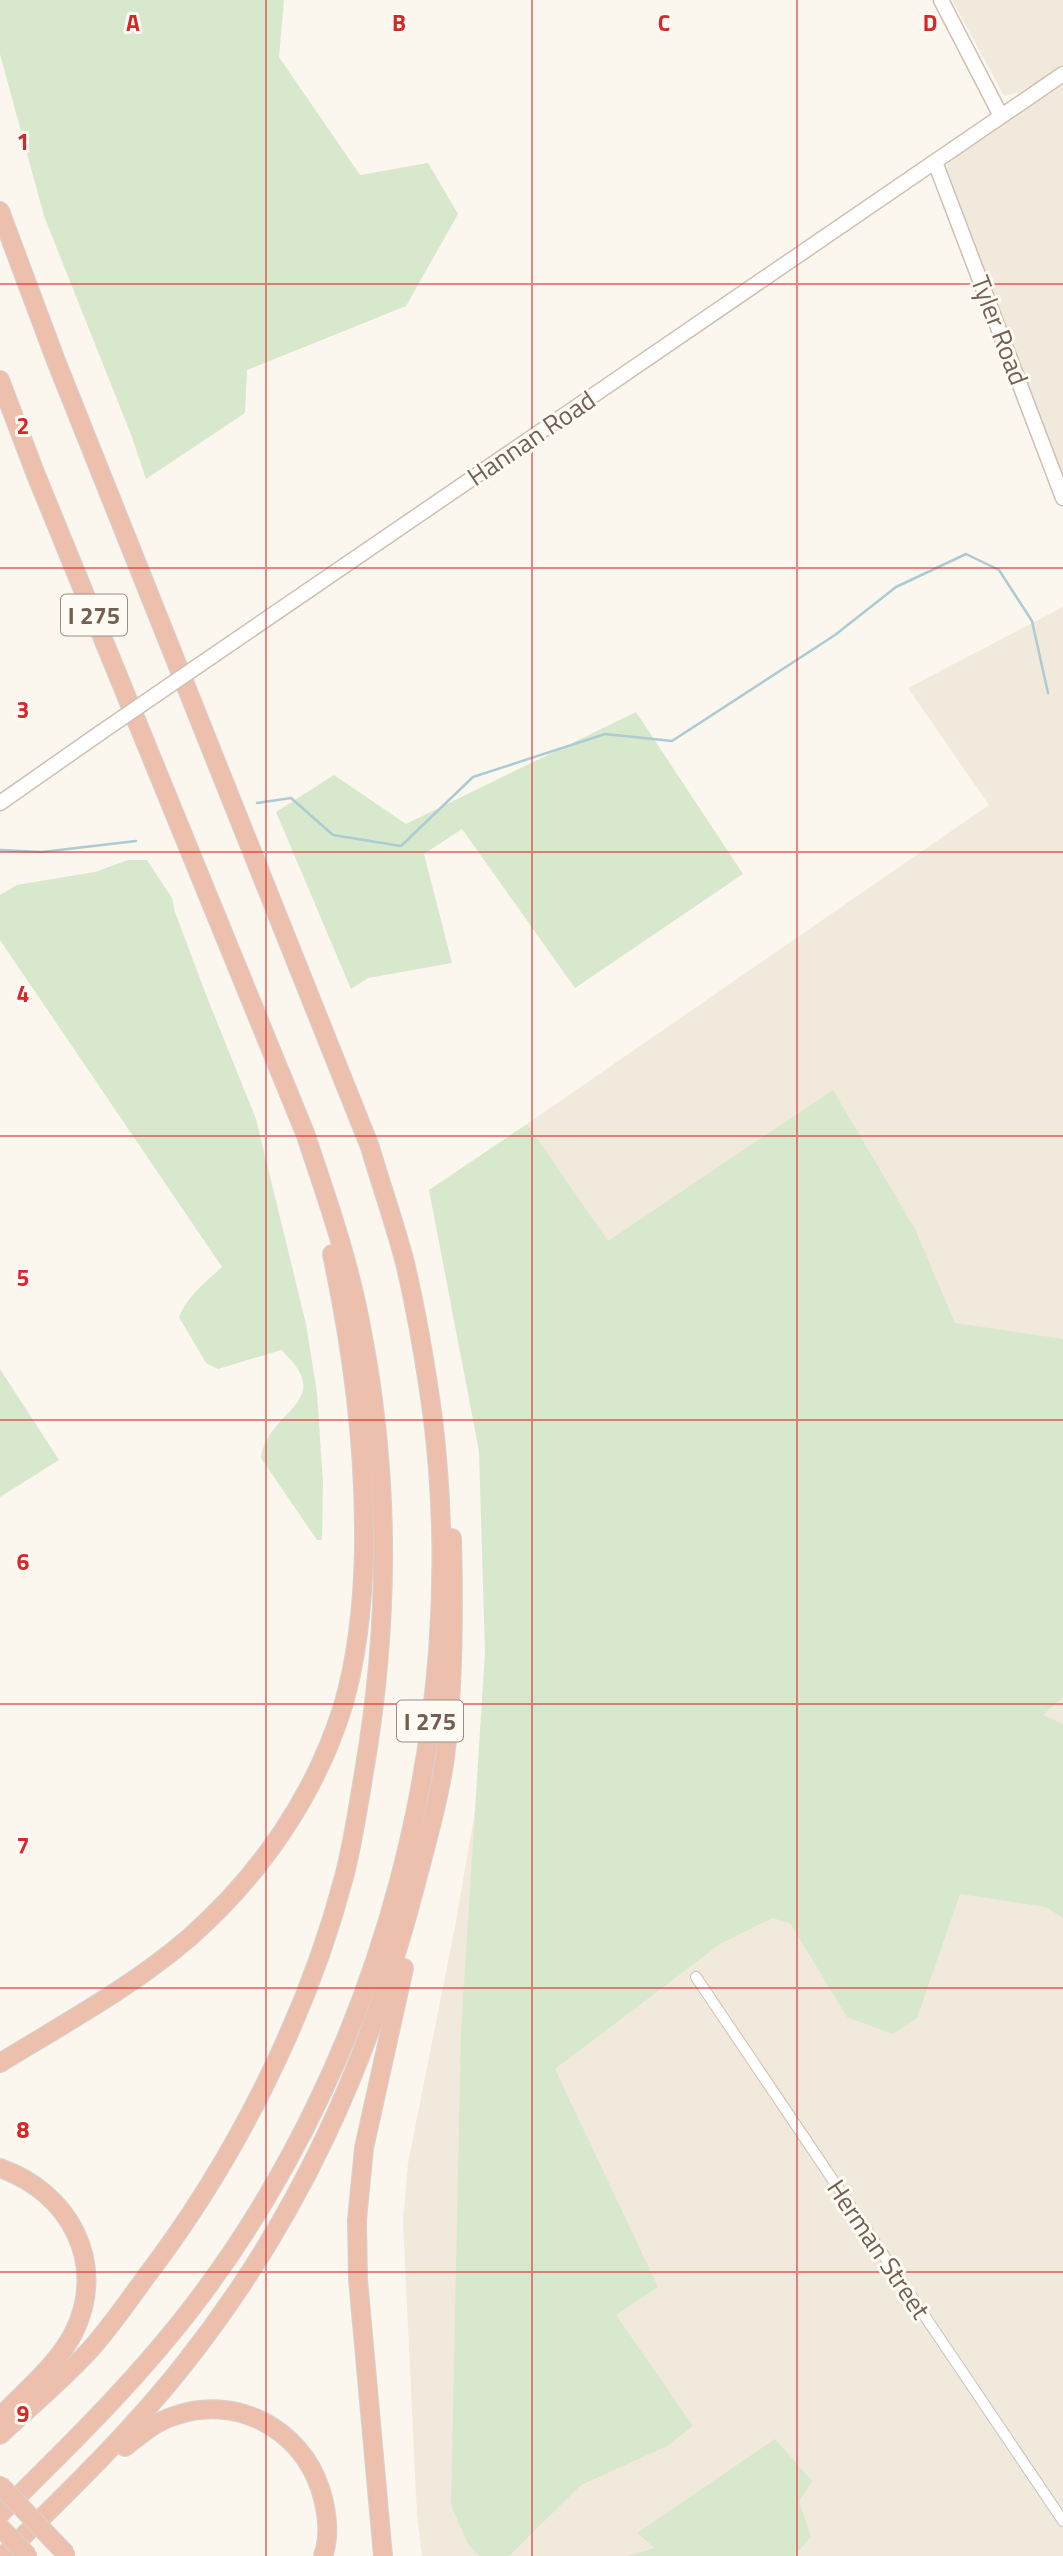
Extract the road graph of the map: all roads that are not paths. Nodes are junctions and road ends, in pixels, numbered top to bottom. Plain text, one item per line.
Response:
1 (941, 0) edge
2 (1063, 74) edge
3 (1001, 117) junction
4 (935, 162) junction
5 (0, 211) edge
6 (0, 380) edge
7 (1063, 498) edge
8 (0, 803) edge
9 (324, 1188) junction
10 (433, 1422) junction
11 (430, 1831) junction
12 (164, 1957) junction
13 (696, 1977) dead end
14 (0, 2051) edge
15 (0, 2063) edge
16 (0, 2168) edge
17 (0, 2417) edge
18 (0, 2435) edge
19 (0, 2485) edge
20 (0, 2514) edge
21 (1063, 2521) edge
22 (0, 2527) edge
23 (71, 2553) edge
24 (4, 2555) edge
25 (28, 2556) edge
26 (323, 2556) edge
27 (383, 2556) edge

1 - 3 street
2 - 3 street, Hannan Road
3 - 4 street, Hannan Road
4 - 7 street, Tyler Road
4 - 8 street, Hannan Road, bridge
5 - 10 highway, I 275
6 - 9 highway, I 275
9 - 12 highway
9 - 18 highway, I 275
10 - 11 highway
10 - 20 highway, I 275
11 - 24 highway
11 - 27 highway
12 - 14 highway
12 - 15 highway
13 - 21 street, Herman Street
16 - 17 highway
19 - 23 highway, bridge
22 - 25 highway, bridge
24 - 26 highway

